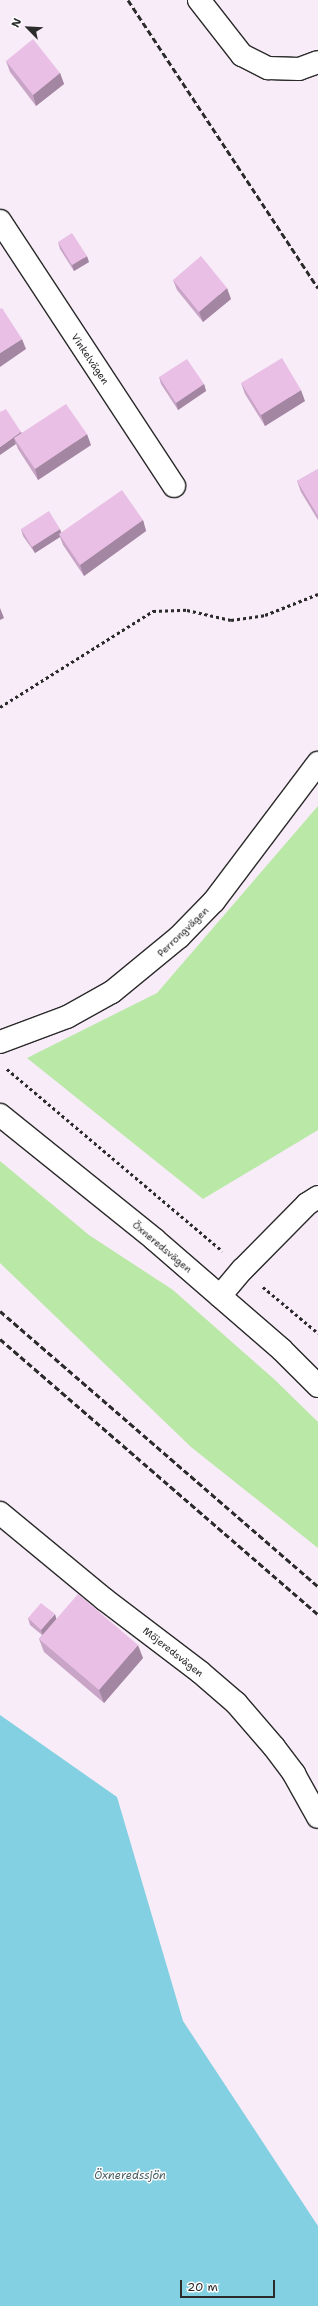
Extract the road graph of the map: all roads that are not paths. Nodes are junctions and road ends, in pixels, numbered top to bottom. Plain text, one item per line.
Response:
1 (199, 0) edge
2 (318, 62) edge
3 (2, 230) edge
4 (174, 486) dead end
5 (318, 763) edge
6 (0, 1042) edge
7 (0, 1115) edge
8 (314, 1205) edge
9 (220, 1296) junction
10 (318, 1386) edge
11 (0, 1513) edge
12 (318, 1817) edge

1 - 2 street
3 - 4 street, Vinkelvägen
5 - 6 street, Perrongvägen
7 - 9 street, Öxneredsvägen
8 - 9 street
9 - 10 street, Öxneredsvägen
11 - 12 street, Möjeredsvägen

